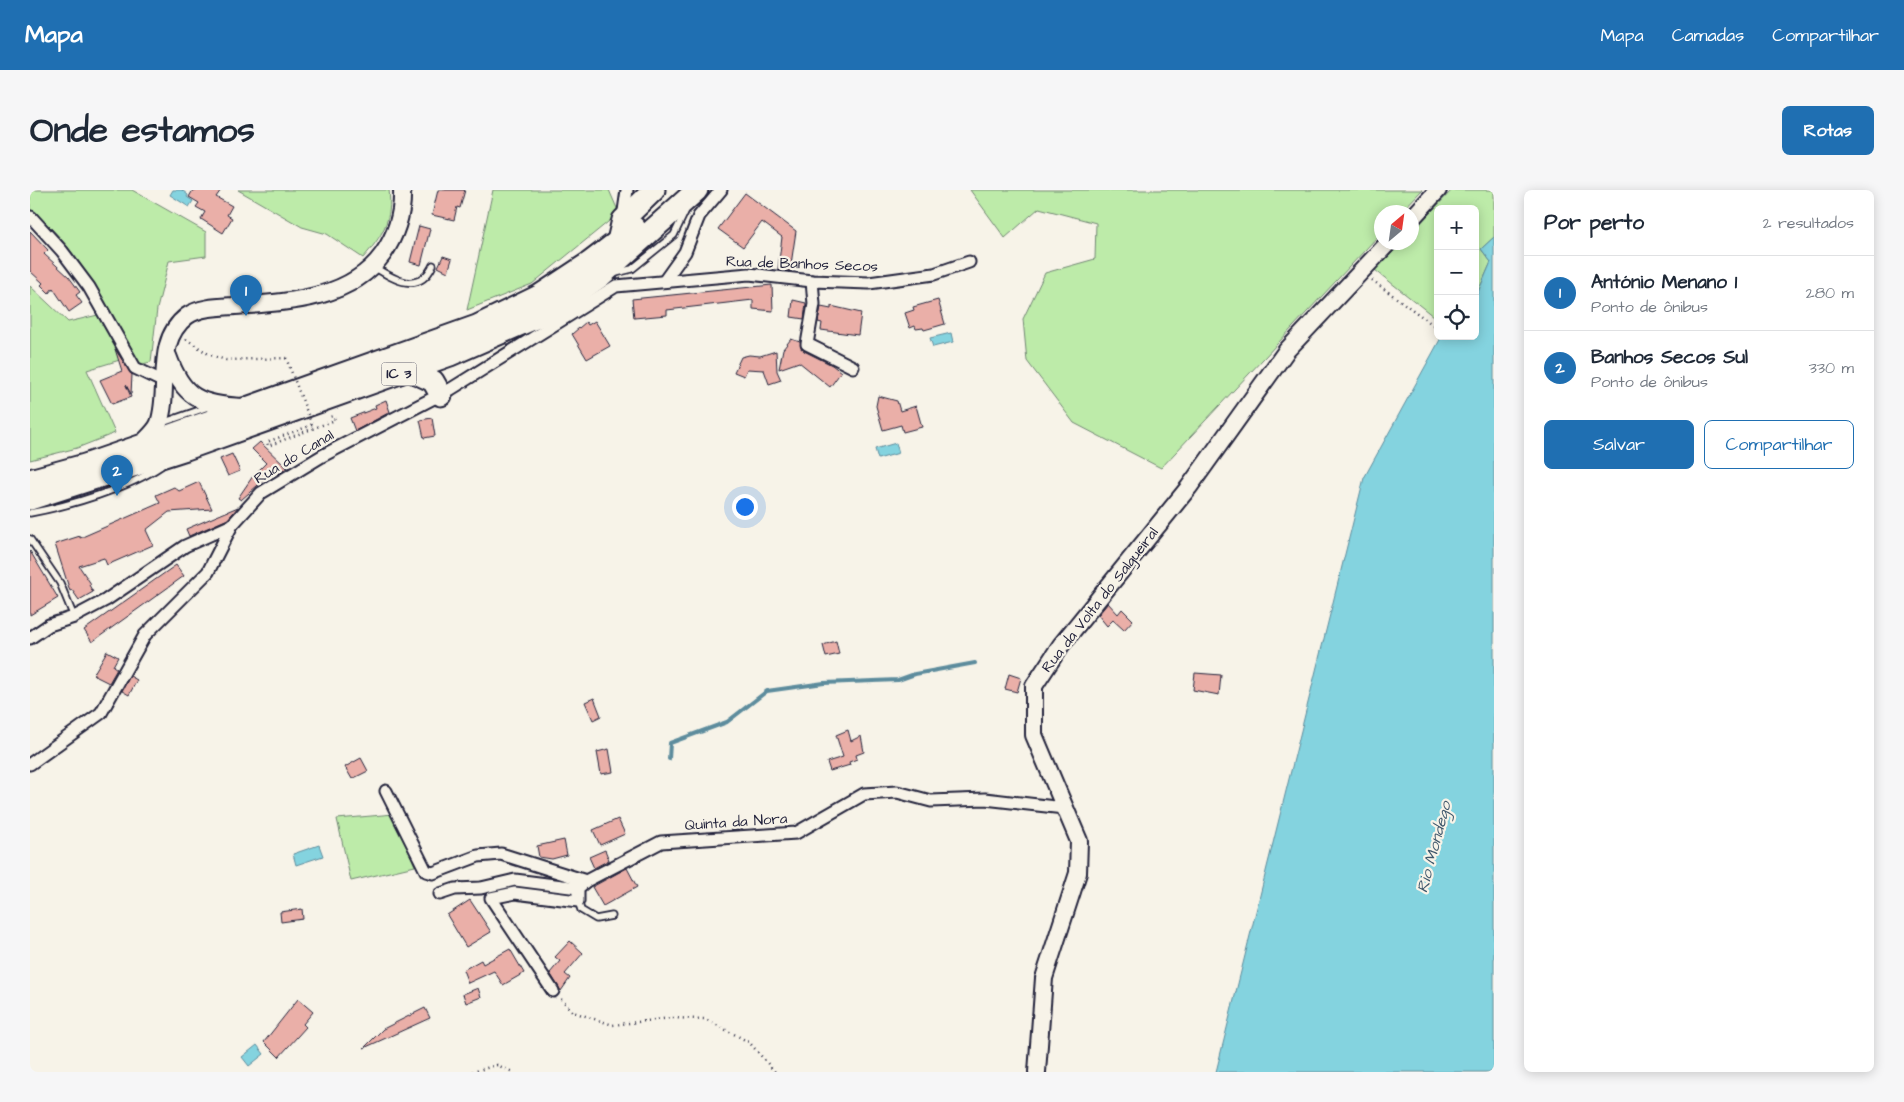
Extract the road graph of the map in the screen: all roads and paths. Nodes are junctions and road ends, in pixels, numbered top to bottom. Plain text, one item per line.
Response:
1 (402, 190) edge
2 (627, 190) edge
3 (654, 190) edge
4 (721, 190) edge
5 (1438, 190) edge
6 (689, 192) edge
7 (1419, 210) edge
8 (32, 217) dead end
9 (623, 220) junction
10 (617, 243) junction
11 (1382, 250) edge
12 (969, 262) dead end
13 (433, 265) dead end
14 (374, 267) junction
15 (1361, 272) junction
16 (665, 280) junction
17 (812, 281) junction
18 (1434, 326) edge
19 (174, 331) junction
20 (450, 355) junction
21 (168, 356) junction
22 (853, 367) dead end
23 (409, 370) junction
24 (162, 381) junction
25 (446, 392) junction
26 (212, 405) junction
27 (252, 408) junction
28 (158, 424) junction
29 (267, 438) dead end
30 (140, 446) junction
31 (186, 449) junction
32 (30, 480) edge
33 (30, 499) edge
34 (30, 513) edge
35 (232, 525) junction
36 (30, 539) edge
37 (74, 617) junction
38 (30, 638) edge
39 (30, 764) edge
40 (386, 791) dead end
41 (1064, 808) junction
42 (582, 885) junction
43 (440, 894) dead end
44 (578, 901) junction
45 (612, 916) dead end
46 (553, 990) joint
47 (472, 1072) edge
48 (514, 1072) edge
49 (775, 1072) edge
50 (1037, 1072) edge

1 - 14 main road
2 - 9 street
3 - 9 highway
4 - 16 street
5 - 7 main road
6 - 10 highway, IC 3
6 - 20 highway, IC 3
8 - 24 street
9 - 10 highway
10 - 27 highway, IC 3
11 - 15 main road, Rua da Volta do Salgueiral
12 - 17 street, Rua de Banhos Secos
13 - 14 lane
14 - 19 main road
15 - 18 path
15 - 41 main road, Rua da Volta do Salgueiral
16 - 17 street, Rua de Banhos Secos
16 - 25 street, Rua de Banhos Secos
17 - 22 street
19 - 21 main road
19 - 29 path, bridge
20 - 23 highway, IC 3
20 - 25 highway
21 - 24 main road
21 - 26 main road
23 - 25 highway
23 - 31 highway, IC 3
24 - 28 main road
25 - 35 street, Rua do Canal
26 - 27 main road
26 - 28 lane
27 - 30 highway, IC 3
28 - 30 main road
30 - 32 highway, IC 3
31 - 33 highway, IC 3
31 - 34 lane
35 - 37 street
35 - 39 street, Rua do Canal
36 - 37 lane
37 - 38 street
40 - 42 street
41 - 42 street, Quinta da Nora
41 - 50 main road, Rua da Volta do Salgueiral
42 - 43 street
42 - 44 street
44 - 45 lane
44 - 46 street
46 - 49 path
47 - 48 path

